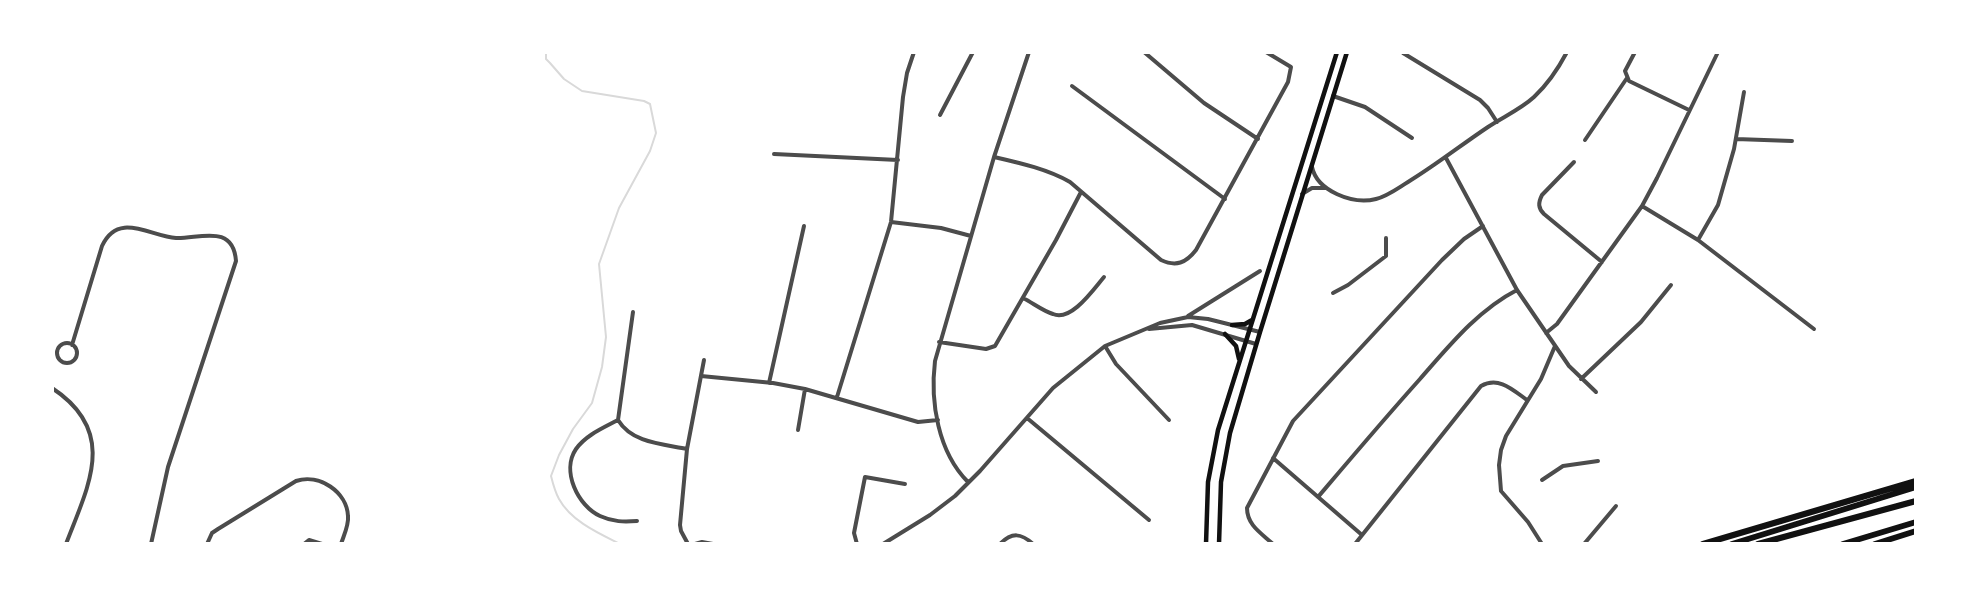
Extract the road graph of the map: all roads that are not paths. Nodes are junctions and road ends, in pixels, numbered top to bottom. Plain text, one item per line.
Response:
1 (914, 52) edge
2 (973, 52) edge
3 (1029, 52) edge
4 (1144, 52) edge
5 (1266, 52) edge
6 (1337, 52) edge
7 (1347, 52) edge
8 (1567, 52) edge
9 (1635, 52) edge
10 (1718, 52) edge
11 (1403, 53) edge
12 (1627, 78) junction
13 (1072, 86) dead end
14 (1744, 92) dead end
15 (1333, 96) junction
16 (1689, 110) junction
17 (939, 115) dead end
18 (1497, 122) junction
19 (1412, 138) dead end
20 (1258, 139) junction
21 (1736, 139) junction
22 (1586, 140) dead end
23 (1792, 141) dead end
24 (774, 154) dead end
25 (994, 157) junction
26 (1446, 158) junction
27 (898, 160) junction
28 (1574, 162) dead end
29 (1311, 164) junction
30 (1329, 189) junction
31 (1081, 192) junction
32 (1302, 195) junction
33 (1225, 199) junction
34 (1642, 206) junction
35 (891, 222) junction
36 (804, 226) dead end
37 (1483, 226) junction
38 (971, 236) junction
39 (1386, 238) dead end
40 (1698, 240) junction
41 (1602, 262) junction
42 (1260, 271) dead end
43 (1104, 278) dead end
44 (1671, 285) dead end
45 (1517, 290) junction
46 (1334, 293) dead end
47 (1023, 298) junction
48 (633, 312) dead end
49 (1255, 316) junction
50 (1188, 317) junction
51 (1232, 325) junction
52 (1250, 329) junction
53 (1814, 329) dead end
54 (1137, 332) junction
55 (1260, 332) junction
56 (1546, 333) junction
57 (1225, 334) junction
58 (1246, 341) junction
59 (939, 342) junction
60 (1256, 344) junction
61 (72, 345) junction
62 (1105, 346) junction
63 (1555, 346) junction
64 (704, 360) dead end
65 (1239, 364) junction
66 (701, 376) junction
67 (1581, 379) junction
68 (769, 382) junction
69 (52, 388) edge
70 (805, 389) junction
71 (1596, 392) dead end
72 (837, 397) junction
73 (1527, 400) junction
74 (1027, 418) junction
75 (618, 420) junction
76 (938, 420) junction
77 (1169, 420) dead end
78 (798, 430) dead end
79 (687, 449) junction
80 (1273, 458) junction
81 (1598, 461) dead end
82 (1542, 480) dead end
83 (1916, 482) edge
84 (968, 483) junction
85 (905, 484) dead end
86 (1916, 487) edge
87 (1318, 497) junction
88 (1916, 501) edge
89 (1616, 506) dead end
90 (1149, 520) dead end
91 (637, 521) dead end
92 (1916, 522) edge
93 (1916, 531) edge
94 (1362, 535) junction
95 (1772, 540) junction
96 (66, 543) edge
97 (151, 543) edge
98 (207, 543) edge
99 (304, 543) edge
100 (322, 543) edge
101 (341, 543) edge
102 (688, 543) edge
103 (695, 543) edge
104 (713, 543) edge
105 (857, 543) edge
106 (883, 543) edge
107 (1000, 543) edge
108 (1033, 543) edge
109 (1206, 543) edge
110 (1220, 543) edge
111 (1273, 543) edge
112 (1354, 543) edge
113 (1542, 543) edge
114 (1584, 543) edge
115 (1703, 543) edge
116 (1732, 543) edge
117 (1746, 543) edge
118 (1758, 543) edge
119 (1843, 543) edge
120 (1875, 543) edge

1 - 27 street
2 - 17 street
3 - 25 street
4 - 20 street
5 - 20 street
6 - 49 main road
7 - 15 main road
8 - 18 street
9 - 12 street
10 - 16 street
11 - 18 street
12 - 16 street
12 - 22 street
13 - 33 street
14 - 21 street
15 - 19 street
15 - 29 main road
16 - 34 street
18 - 26 street
20 - 33 street
21 - 23 street
21 - 40 street
24 - 27 street
25 - 31 street
25 - 38 street
26 - 30 street
26 - 37 street
27 - 35 street
28 - 41 street
29 - 30 street
29 - 32 main road
30 - 32 street
31 - 33 street
31 - 47 street
32 - 55 main road
34 - 40 street
34 - 41 street
35 - 38 street
35 - 72 street
36 - 68 street
37 - 45 street
37 - 80 street
38 - 59 street
39 - 46 street
40 - 53 street
41 - 56 street
42 - 50 street
43 - 47 street
44 - 67 street
45 - 56 street
45 - 87 street
47 - 59 street
48 - 75 street
49 - 51 main road
49 - 52 main road
50 - 51 street
50 - 54 street
51 - 52 street
52 - 55 street
52 - 58 main road
54 - 57 street
54 - 62 street
55 - 60 main road
56 - 63 street
57 - 58 street
57 - 65 main road
58 - 60 street
58 - 65 main road
59 - 76 street
60 - 110 main road
61 - 61 street
61 - 97 street
62 - 74 street
62 - 77 street
63 - 67 street
63 - 73 street
64 - 66 street
65 - 109 main road
66 - 68 street
66 - 79 street
67 - 71 street
68 - 70 street
69 - 96 street
70 - 72 street
70 - 78 street
72 - 76 street
73 - 94 street
73 - 113 street
74 - 84 street
74 - 90 street
75 - 79 street
75 - 91 street
76 - 84 street
79 - 102 street
80 - 87 street
80 - 111 street
81 - 82 street
83 - 115 highway
84 - 106 street
85 - 105 street
86 - 116 highway
87 - 94 street
88 - 95 highway
89 - 114 street
92 - 119 highway
93 - 120 highway
94 - 112 street
95 - 117 highway
95 - 118 highway
98 - 101 street
99 - 100 street
103 - 104 street
107 - 108 street

